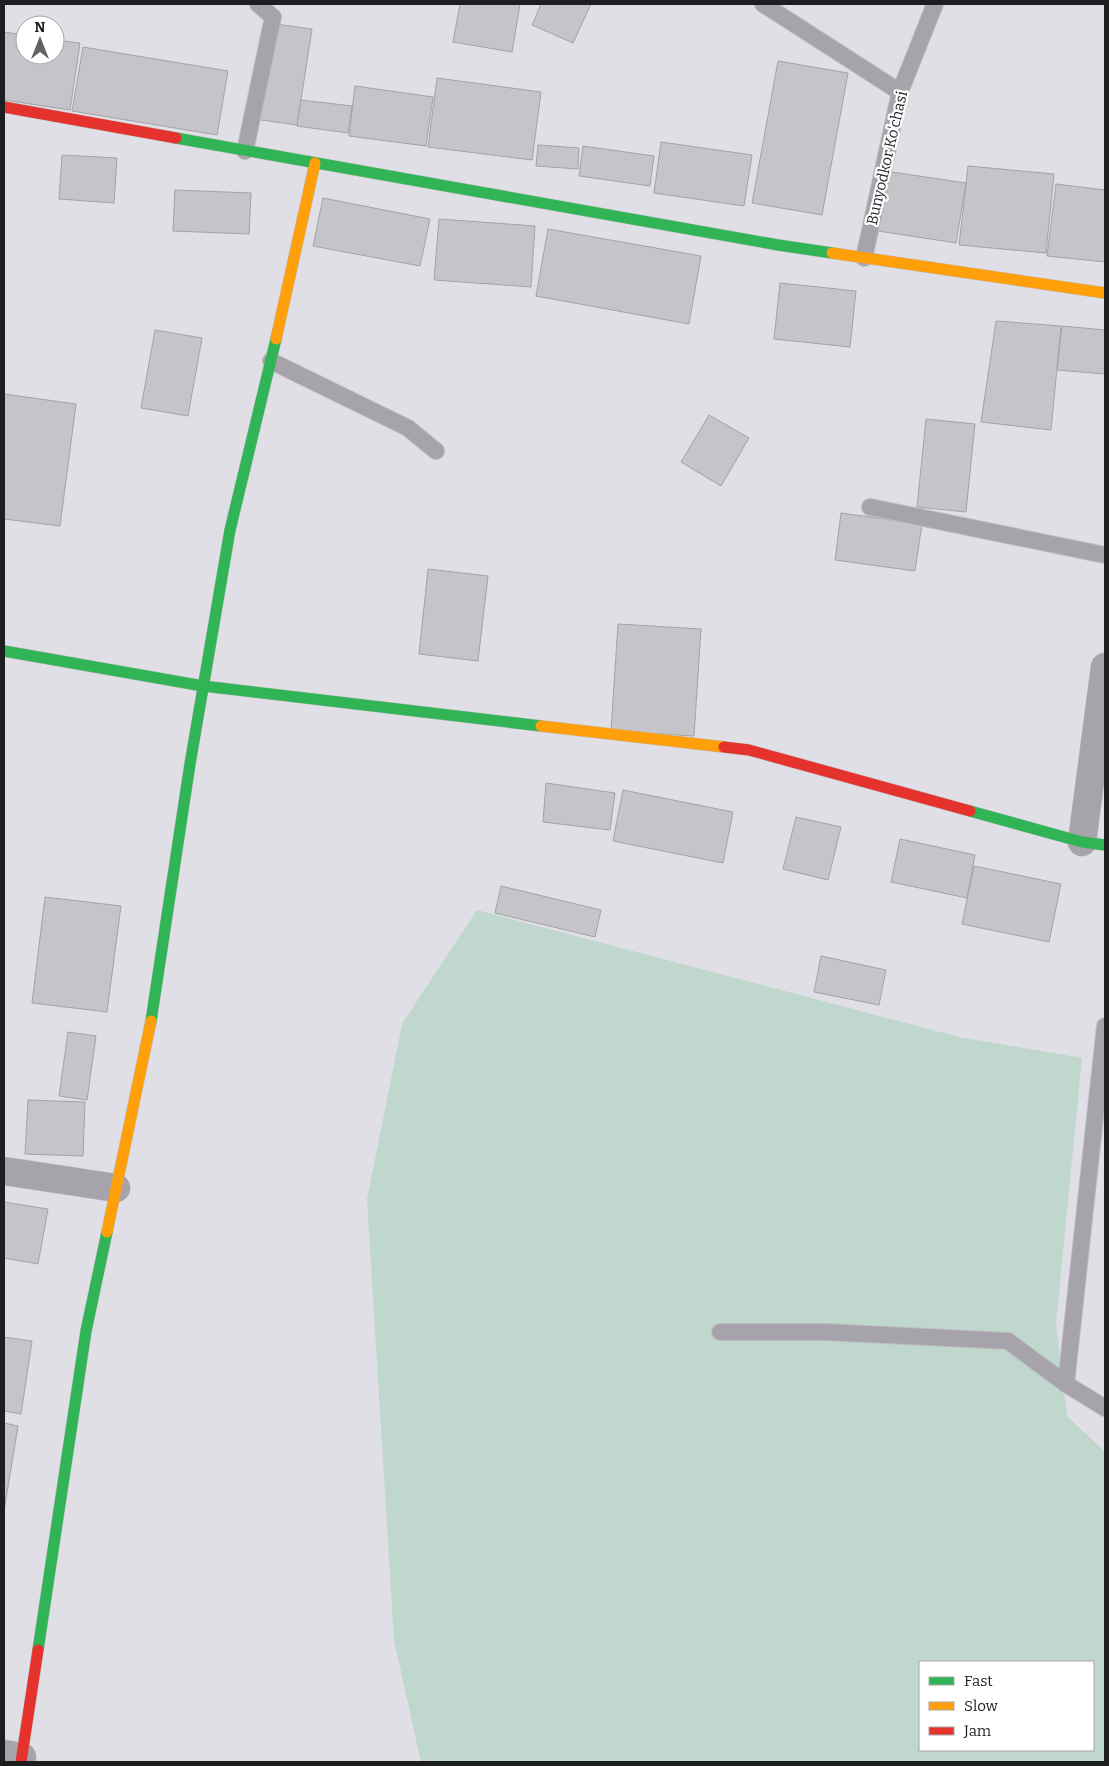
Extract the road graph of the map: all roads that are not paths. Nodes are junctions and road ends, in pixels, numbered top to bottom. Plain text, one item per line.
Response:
1 (258, 4) edge
2 (763, 4) edge
3 (935, 4) edge
4 (900, 92) junction
5 (4, 107) edge
6 (246, 151) junction
7 (315, 163) junction
8 (864, 258) junction
9 (1105, 293) edge
10 (271, 361) junction
11 (436, 451) dead end
12 (870, 508) dead end
13 (1105, 555) edge
14 (4, 652) edge
15 (1105, 668) edge
16 (203, 686) junction
17 (1093, 843) edge
18 (1105, 1026) edge
19 (4, 1171) edge
20 (116, 1188) junction
21 (720, 1332) dead end
22 (1066, 1384) junction
23 (1105, 1408) edge
24 (15, 1758) edge

1 - 6 lane
2 - 4 lane
3 - 4 lane, Bunyodkor Ko'chasi
4 - 8 lane, Bunyodkor Ko'chasi
5 - 6 street
6 - 7 street
7 - 8 street
7 - 10 street
8 - 9 street
10 - 11 lane
10 - 16 street
12 - 13 lane
14 - 16 street
15 - 17 street
16 - 17 street
16 - 20 street
18 - 22 lane
19 - 20 street
20 - 24 street
21 - 22 lane
22 - 23 lane

